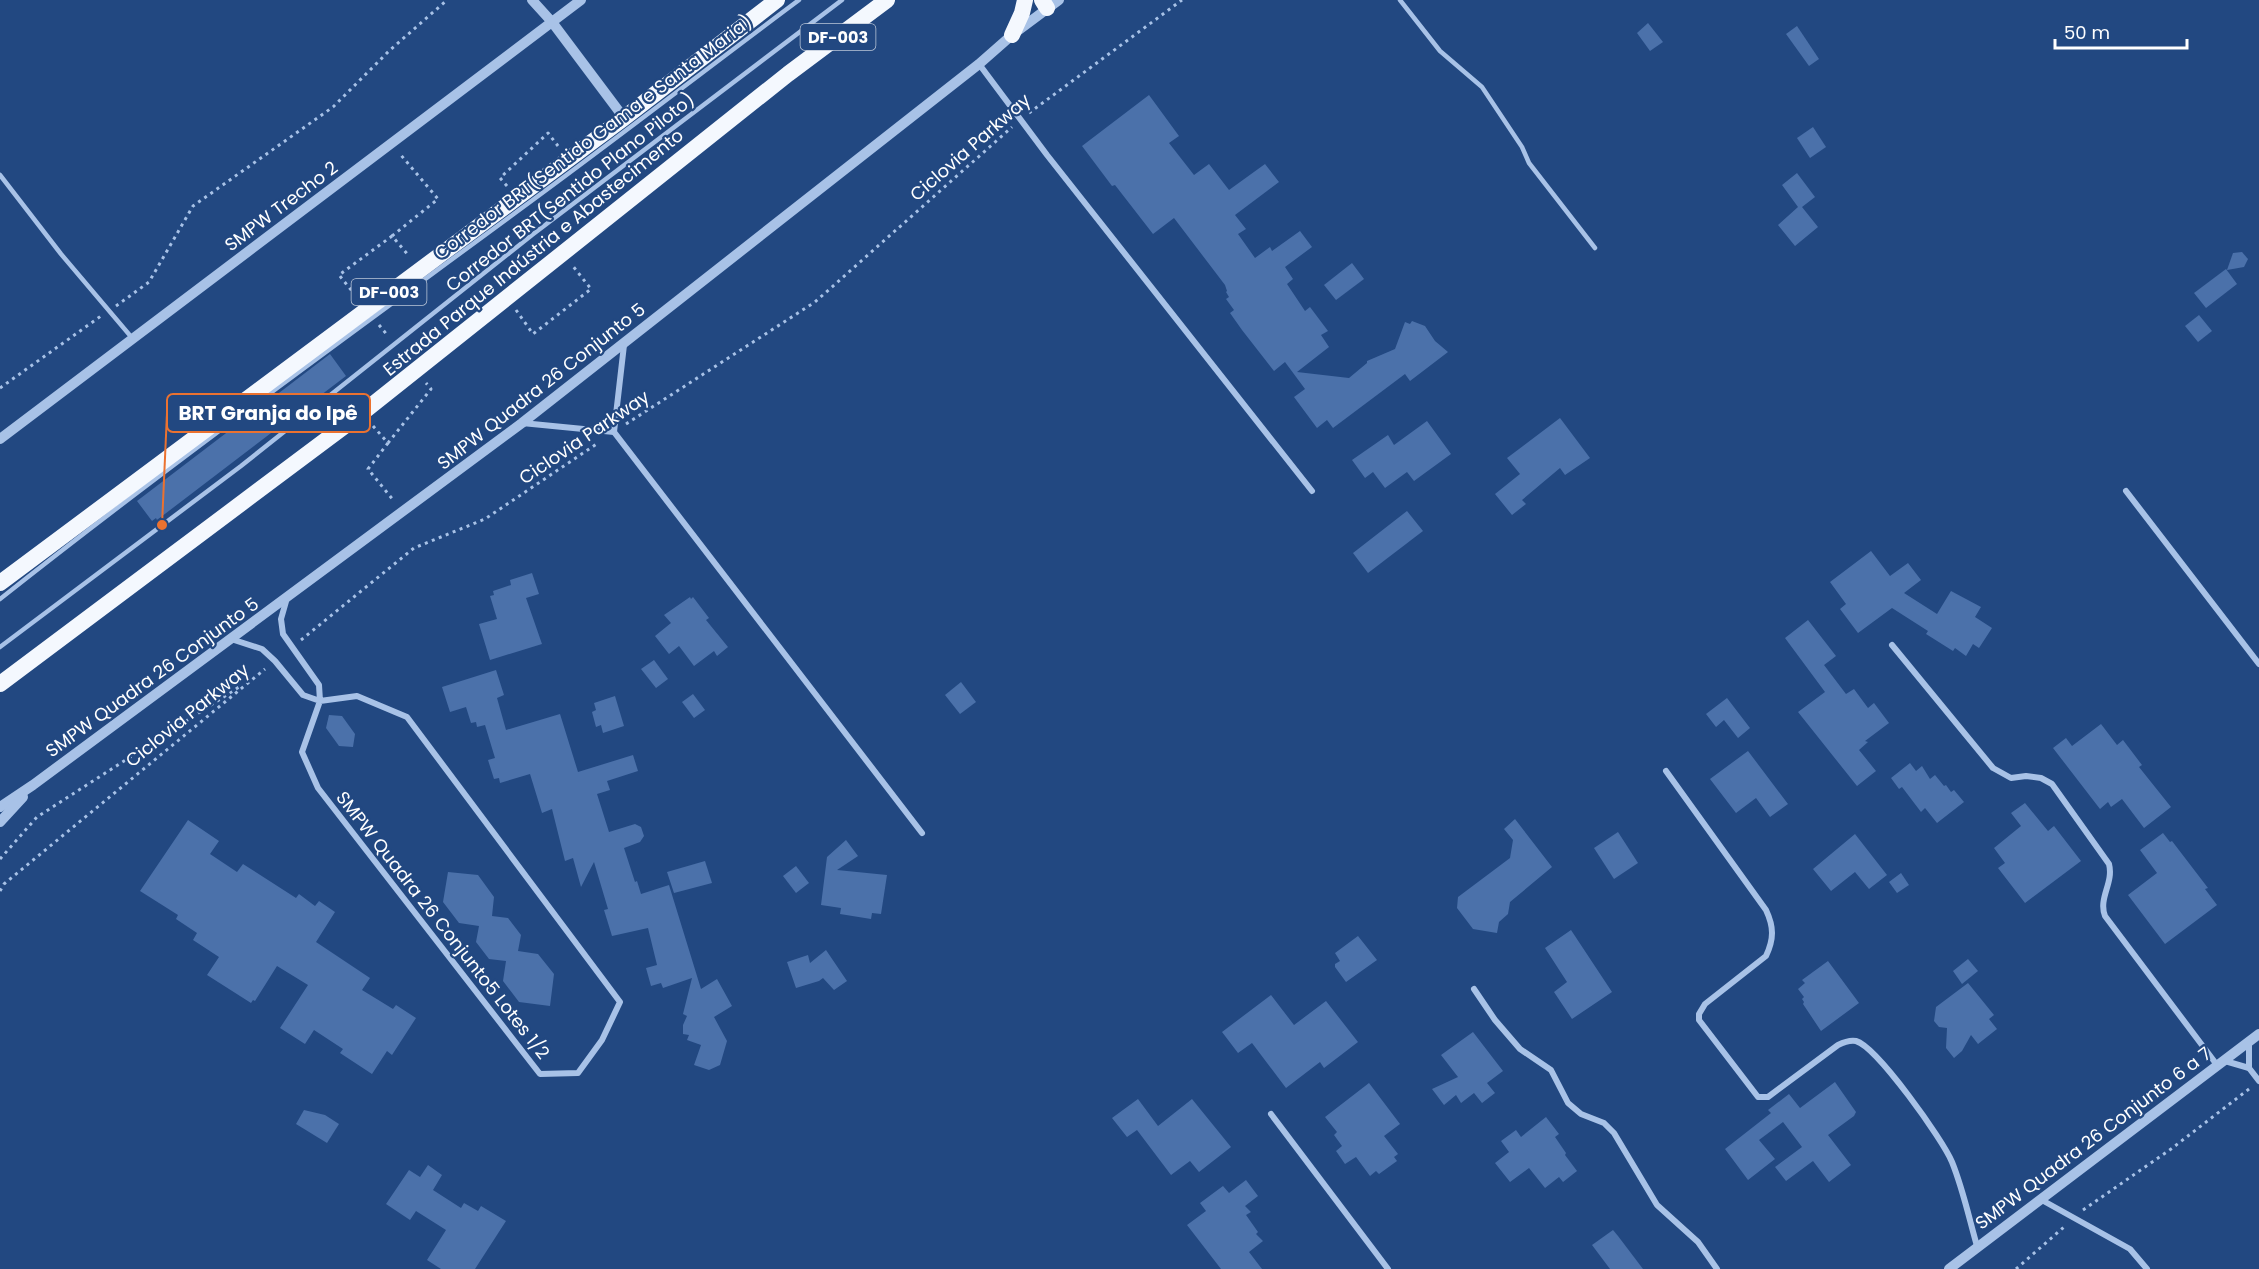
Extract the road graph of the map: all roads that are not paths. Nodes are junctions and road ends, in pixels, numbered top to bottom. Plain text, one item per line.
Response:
1 (532, 0) edge
2 (581, 0) edge
3 (777, 0) edge
4 (799, 0) edge
5 (842, 0) edge
6 (887, 0) edge
7 (1025, 0) edge
8 (1400, 0) edge
9 (1049, 3) edge
10 (552, 22) junction
11 (1012, 34) junction
12 (979, 64) junction
13 (624, 118) junction
14 (0, 176) edge
15 (1595, 248) dead end
16 (133, 339) junction
17 (624, 343) junction
18 (522, 423) junction
19 (614, 432) junction
20 (0, 439) edge
21 (1312, 491) dead end
22 (2126, 492) dead end
23 (0, 583) edge
24 (287, 598) junction
25 (0, 599) edge
26 (230, 639) junction
27 (1892, 645) dead end
28 (0, 647) edge
29 (2259, 664) edge
30 (0, 684) edge
31 (320, 701) junction
32 (1666, 771) dead end
33 (33, 786) junction
34 (0, 807) edge
35 (0, 822) edge
36 (922, 832) dead end
37 (1474, 989) dead end
38 (2259, 1034) edge
39 (2249, 1041) junction
40 (2220, 1063) junction
41 (2249, 1068) junction
42 (2259, 1081) edge
43 (1271, 1114) dead end
44 (2040, 1199) junction
45 (1977, 1246) junction
46 (1388, 1269) edge
47 (1717, 1269) edge
48 (1948, 1269) edge
49 (2147, 1269) edge

1 - 10 street
2 - 10 street, SMPW Trecho 2
3 - 13 highway, DF-003
4 - 25 lane, Corredor BRT(Sentido Gama e Santa Maria)
5 - 28 lane, Corredor BRT(Sentido Plano Piloto)
6 - 30 highway, Estrada Parque Indústria e Abastecimento / DF-003
7 - 11 highway
8 - 15 lane
9 - 11 street, SMPW Quadra 26 Conjunto 5
10 - 13 street
10 - 16 street, SMPW Trecho 2
11 - 12 street, SMPW Quadra 26 Conjunto 5
12 - 17 street, SMPW Quadra 26 Conjunto 5
12 - 21 street
13 - 23 highway, DF-003
14 - 16 lane
16 - 20 street, SMPW Trecho 2
17 - 18 street, SMPW Quadra 26 Conjunto 5
17 - 19 street
18 - 19 street
18 - 24 street, SMPW Quadra 26 Conjunto 5
19 - 36 street
22 - 29 street
24 - 26 street, SMPW Quadra 26 Conjunto 5
24 - 31 street
26 - 31 street
26 - 33 street, SMPW Quadra 26 Conjunto 5
27 - 40 street
31 - 31 street, SMPW Quadra 26 Conjunto5 Lotes 1/2
32 - 45 street
33 - 34 street, SMPW Quadra 26 Conjunto 5
33 - 35 street, SMPW Quadra 26 Conjunto 5
37 - 47 street
38 - 39 street, SMPW Quadra 26 Conjunto 6 a 7
39 - 40 street, SMPW Quadra 26 Conjunto 6 a 7
39 - 41 street
40 - 41 street
40 - 44 street, SMPW Quadra 26 Conjunto 6 a 7
41 - 42 street
43 - 46 street
44 - 45 street, SMPW Quadra 26 Conjunto 6 a 7
44 - 49 street
45 - 48 street, SMPW Quadra 26 Conjunto 6 a 7

